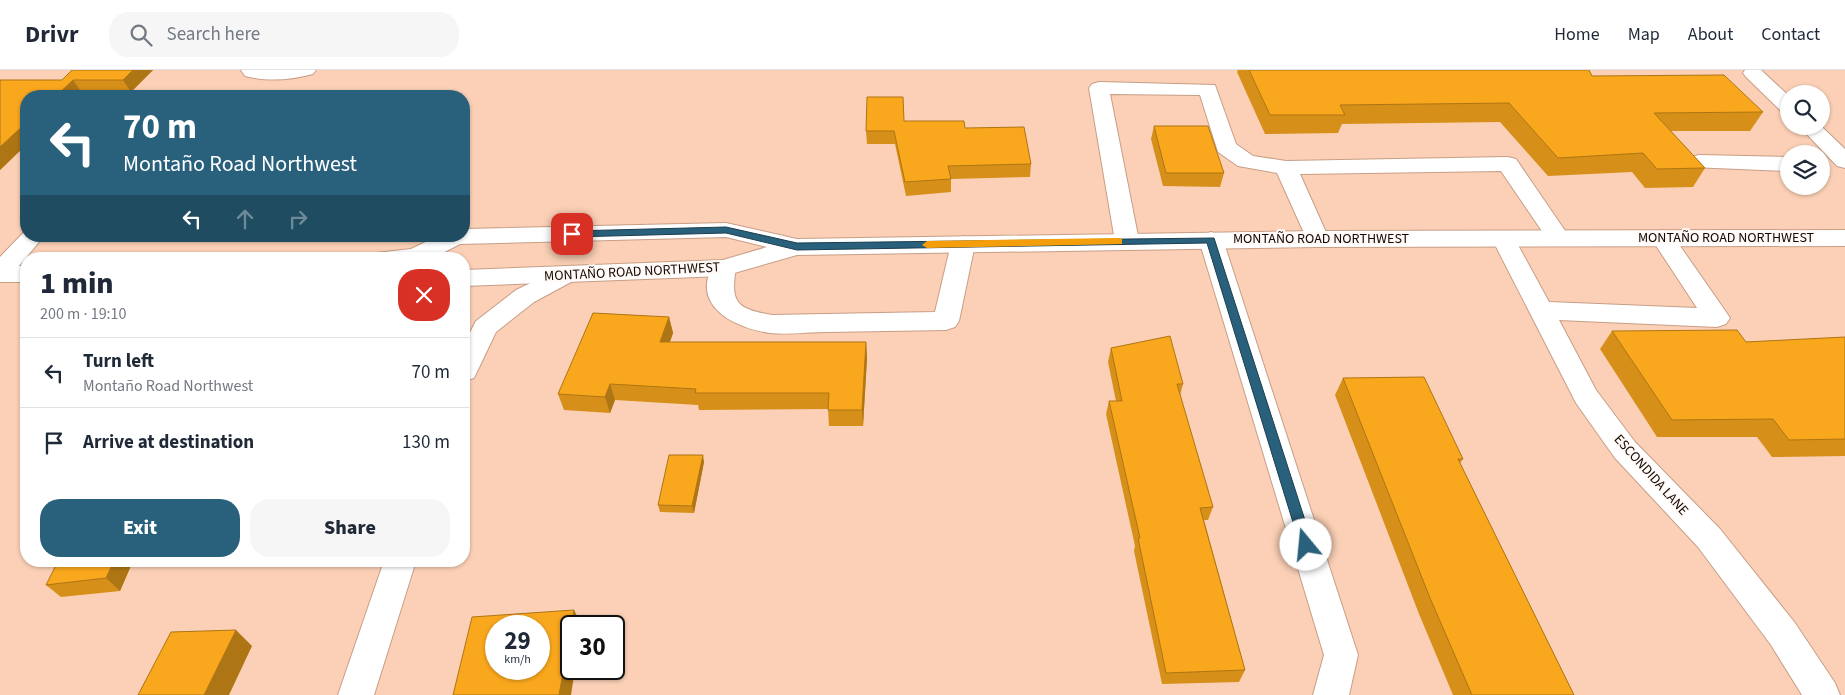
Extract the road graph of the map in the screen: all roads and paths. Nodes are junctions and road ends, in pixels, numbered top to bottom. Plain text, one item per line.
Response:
1 (251, 70) edge
2 (306, 70) edge
3 (1752, 73) dead end
4 (1780, 99) edge
5 (1818, 135) edge
6 (1699, 162) edge
7 (1845, 163) edge
8 (1780, 164) edge
9 (1830, 164) edge
10 (1286, 168) junction
11 (470, 237) edge
12 (1504, 238) junction
13 (1558, 238) junction
14 (1663, 238) junction
15 (1845, 238) edge
16 (1317, 239) junction
17 (1211, 240) junction
18 (1127, 241) junction
19 (27, 242) edge
20 (446, 242) edge
21 (964, 244) junction
22 (797, 246) junction
23 (427, 252) edge
24 (724, 268) junction
25 (0, 273) edge
26 (20, 274) edge
27 (564, 275) junction
28 (470, 278) edge
29 (1541, 310) junction
30 (470, 358) edge
31 (398, 567) edge
32 (356, 695) edge
33 (1332, 695) edge
34 (1822, 695) edge

1 - 2 main road
3 - 4 main road
5 - 7 main road
6 - 8 main road
7 - 9 main road
10 - 13 main road
10 - 16 main road
10 - 18 main road
11 - 22 main road, MONTAÑO ROAD NORTHWEST
12 - 13 main road, MONTAÑO ROAD NORTHWEST
12 - 16 main road, MONTAÑO ROAD NORTHWEST
12 - 29 main road, ESCONDIDA LANE
13 - 14 main road, MONTAÑO ROAD NORTHWEST
14 - 15 main road, MONTAÑO ROAD NORTHWEST
14 - 29 main road
16 - 17 main road, MONTAÑO ROAD NORTHWEST
17 - 18 main road, MONTAÑO ROAD NORTHWEST
17 - 33 main road
18 - 21 main road, MONTAÑO ROAD NORTHWEST
19 - 25 main road
20 - 23 main road, MONTAÑO ROAD NORTHWEST
21 - 22 main road, MONTAÑO ROAD NORTHWEST
21 - 24 main road
22 - 24 main road, MONTAÑO ROAD NORTHWEST
24 - 27 main road, MONTAÑO ROAD NORTHWEST
25 - 26 main road
27 - 28 main road, MONTAÑO ROAD NORTHWEST
27 - 30 main road
29 - 34 main road, ESCONDIDA LANE
31 - 32 main road

